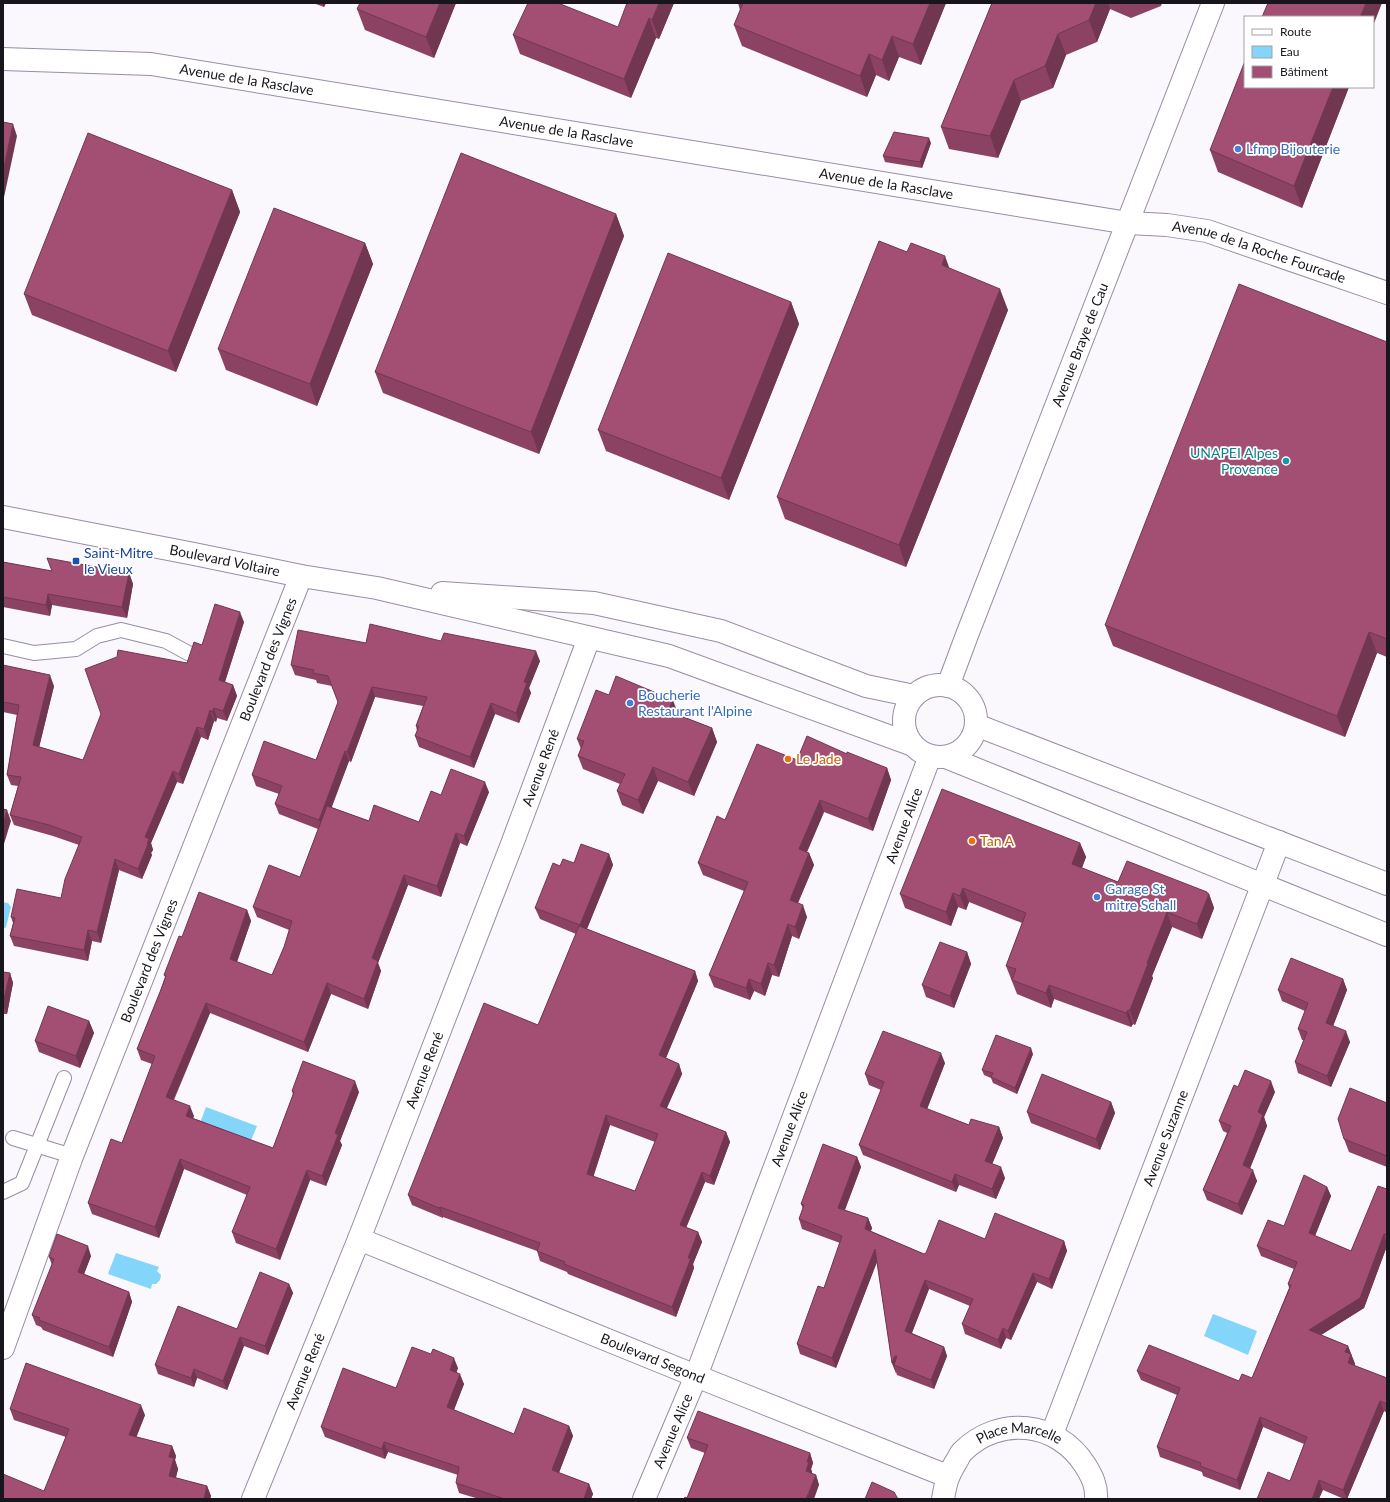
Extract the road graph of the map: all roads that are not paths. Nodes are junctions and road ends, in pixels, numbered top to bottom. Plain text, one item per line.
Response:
1 (1213, 3) edge
2 (3, 59) edge
3 (1128, 223) junction
4 (1387, 293) edge
5 (3, 517) edge
6 (301, 576) junction
7 (377, 588) junction
8 (589, 638) junction
9 (3, 646) edge
10 (188, 653) dead end
11 (948, 686) junction
12 (914, 696) junction
13 (976, 725) junction
14 (930, 753) junction
15 (1279, 842) junction
16 (1387, 884) edge
17 (1262, 886) junction
18 (1387, 936) edge
19 (64, 1078) dead end
20 (13, 1138) dead end
21 (37, 1145) junction
22 (72, 1156) junction
23 (3, 1192) edge
24 (359, 1239) junction
25 (3, 1348) edge
26 (696, 1376) junction
27 (1052, 1434) junction
28 (947, 1476) junction
29 (252, 1499) edge
30 (644, 1499) edge
31 (944, 1499) edge
32 (1096, 1499) edge

1 - 3 street, Avenue Braye de Cau
2 - 3 street, Avenue de la Rasclave
3 - 4 street, Avenue de la Roche Fourcade
3 - 11 street, Avenue Braye de Cau
5 - 6 street, Boulevard Voltaire
6 - 7 street, Boulevard Voltaire
6 - 22 street, Boulevard des Vignes
7 - 8 street
7 - 12 street
8 - 14 street
8 - 24 street, Avenue René
9 - 10 lane
11 - 12 street
11 - 13 street
12 - 14 street
13 - 14 street
13 - 15 street
14 - 17 street
14 - 26 street, Avenue Alice
15 - 16 street
15 - 17 street, Avenue Suzanne
17 - 18 street
17 - 27 street, Avenue Suzanne
19 - 21 lane
20 - 21 lane
21 - 22 lane
21 - 23 lane
22 - 25 street, Boulevard des Vignes
24 - 26 street, Boulevard Segond
24 - 29 street, Avenue René
26 - 28 street, Boulevard Segond
26 - 30 street, Avenue Alice
27 - 28 street, Place Marcelle
27 - 32 street, Place Marcelle
28 - 31 street, Place Marcelle

